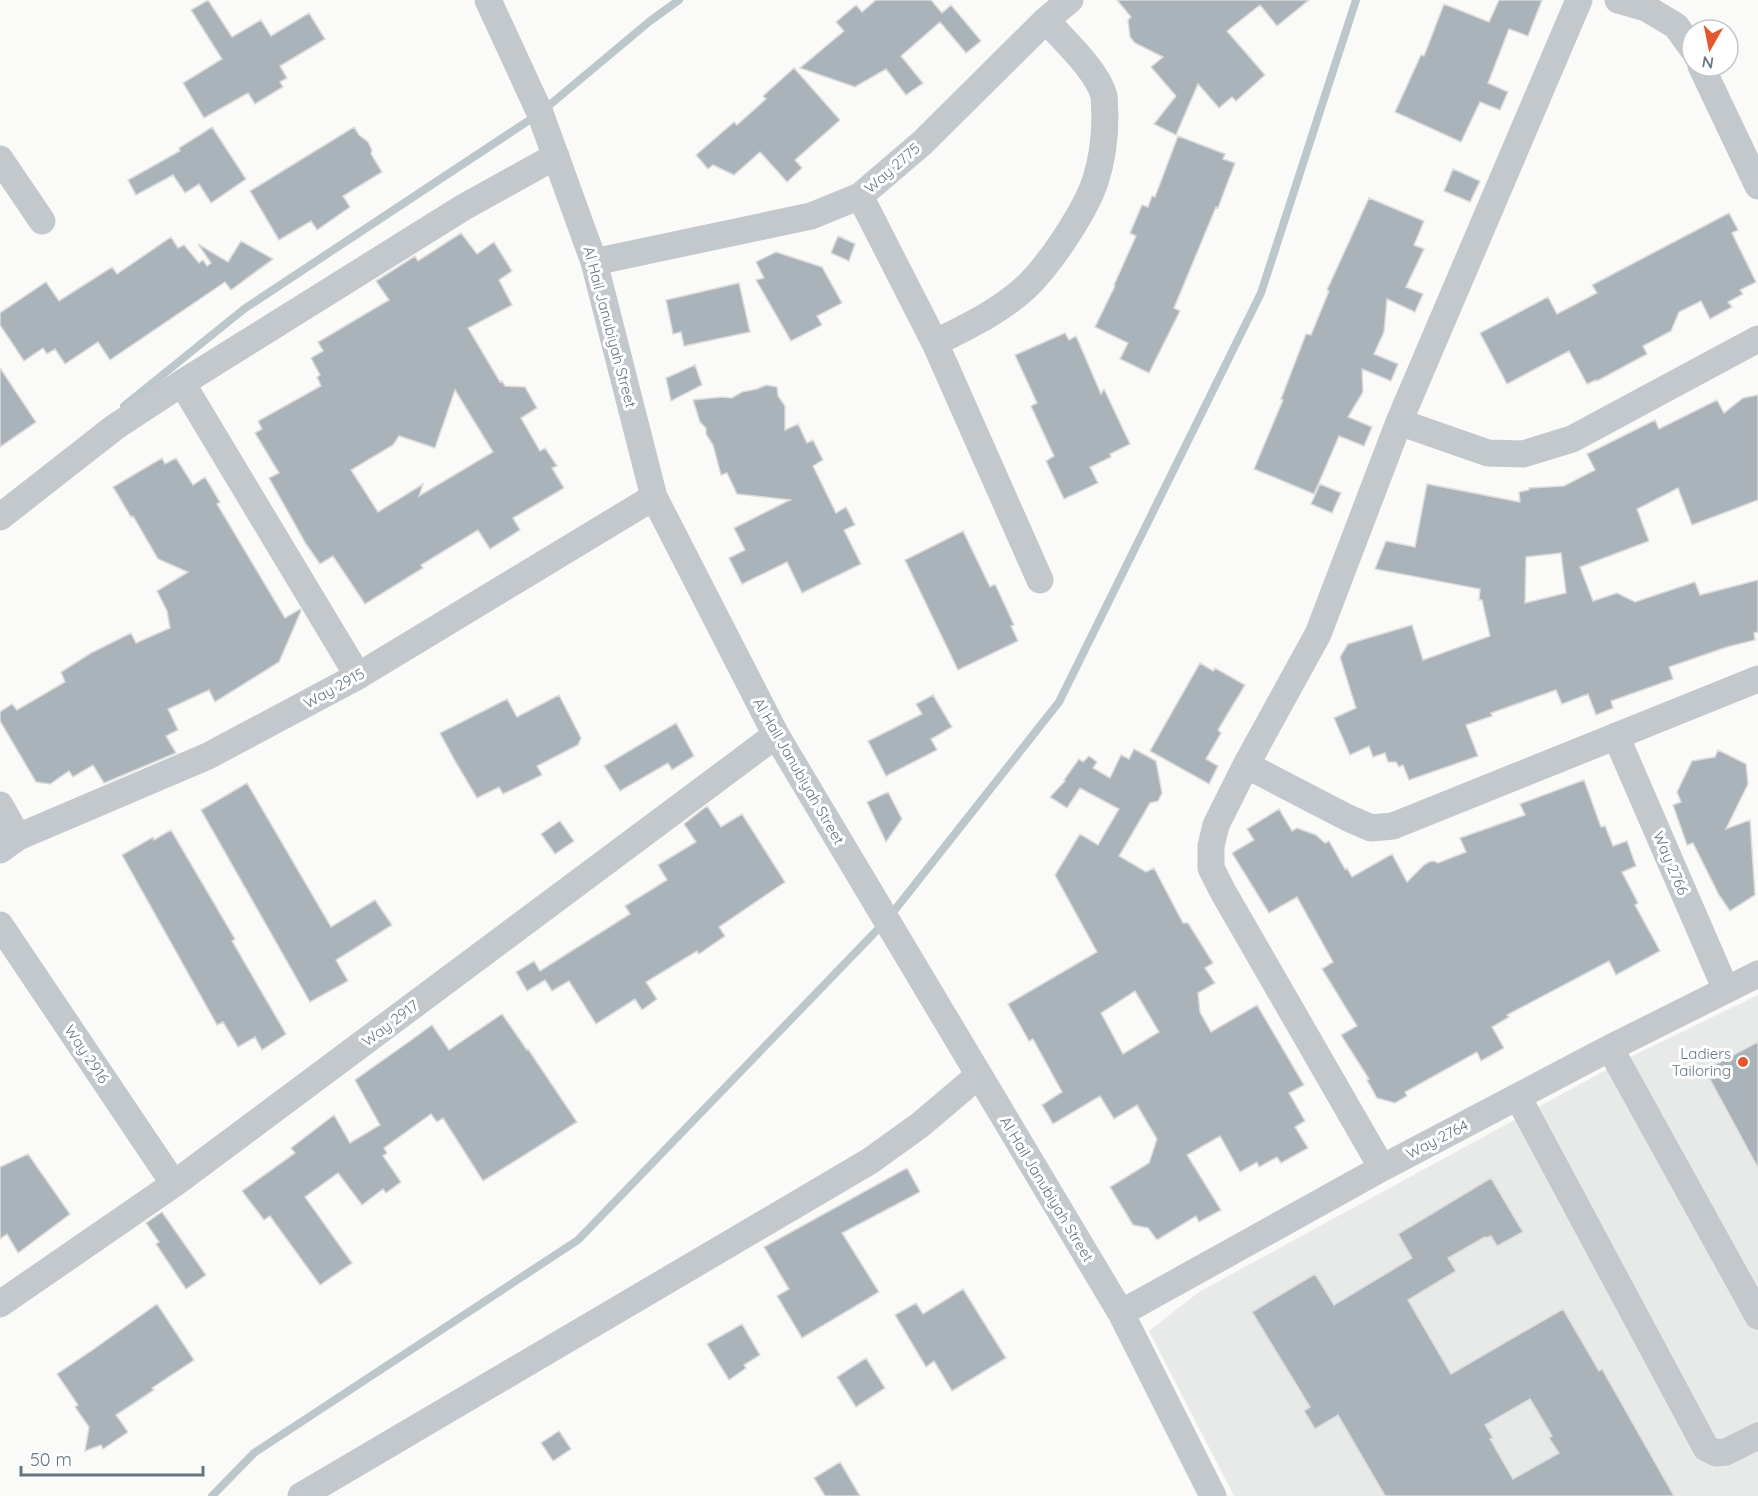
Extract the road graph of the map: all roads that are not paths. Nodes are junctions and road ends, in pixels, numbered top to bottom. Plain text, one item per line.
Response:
1 (488, 0) edge
2 (1070, 0) edge
3 (1579, 0) edge
4 (1618, 0) edge
5 (1046, 20) junction
6 (1680, 32) edge
7 (1707, 78) edge
8 (556, 156) junction
9 (0, 159) edge
10 (1758, 186) edge
11 (860, 196) junction
12 (42, 221) dead end
13 (594, 262) junction
14 (1758, 339) edge
15 (935, 343) junction
16 (182, 383) junction
17 (1399, 422) junction
18 (654, 497) junction
19 (0, 517) edge
20 (1040, 580) dead end
21 (358, 676) junction
22 (1758, 679) edge
23 (776, 735) junction
24 (1616, 736) junction
25 (1246, 765) junction
26 (0, 805) edge
27 (9, 844) edge
28 (0, 925) edge
29 (1758, 974) edge
30 (1726, 990) junction
31 (1610, 1048) junction
32 (979, 1075) junction
33 (1518, 1097) junction
34 (1382, 1168) junction
35 (174, 1184) junction
36 (0, 1304) edge
37 (1121, 1313) junction
38 (1758, 1316) edge
39 (1758, 1436) edge
40 (301, 1496) edge
41 (1213, 1496) edge

1 - 8 street, Al Hail Janubiyah Street
2 - 5 street, Way 2775
3 - 17 street
4 - 6 street
5 - 11 street, Way 2775
5 - 15 street
7 - 10 street
8 - 13 street, Al Hail Janubiyah Street
8 - 16 street
9 - 12 street
11 - 13 street, Way 2775
11 - 15 street
13 - 18 street, Al Hail Janubiyah Street
14 - 17 street
15 - 20 street
16 - 19 street
16 - 21 street
17 - 25 street
18 - 21 street, Way 2915
18 - 23 street, Al Hail Janubiyah Street
21 - 27 street, Way 2915
22 - 24 street
23 - 32 street, Al Hail Janubiyah Street
23 - 35 street, Way 2917
24 - 25 street
24 - 30 street, Way 2766
25 - 34 street
26 - 27 street
28 - 35 street, Way 2916
29 - 30 street, Way 2764
30 - 31 street, Way 2764
31 - 33 street, Way 2764
31 - 38 street
32 - 37 street, Al Hail Janubiyah Street
32 - 40 street
33 - 34 street, Way 2764
33 - 39 street
34 - 37 street, Way 2764
35 - 36 street, Way 2917
37 - 41 street, Al Hail Janubiyah Street

